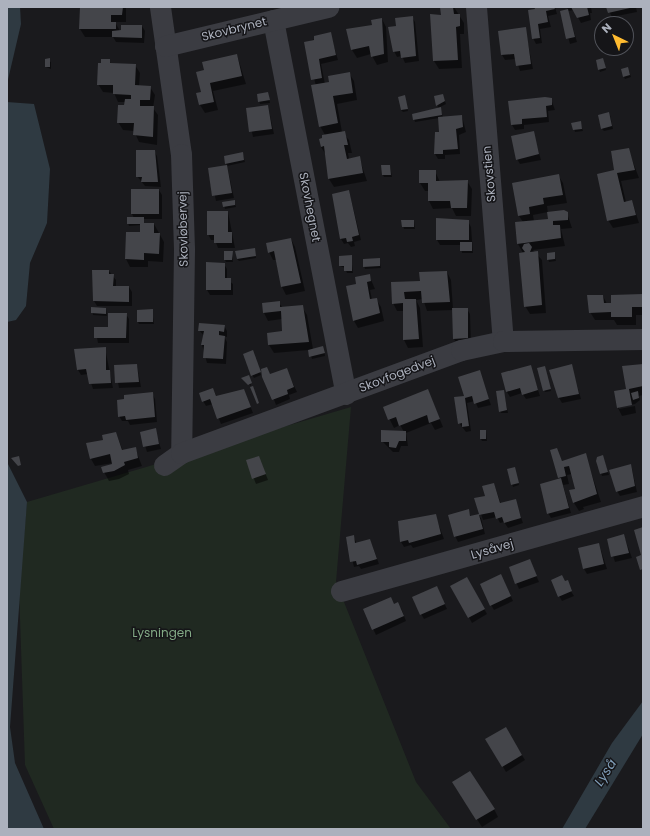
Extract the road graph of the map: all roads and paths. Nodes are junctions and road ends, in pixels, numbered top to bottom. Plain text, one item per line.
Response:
1 (160, 7) edge
2 (328, 7) edge
3 (476, 7) edge
4 (273, 20) junction
5 (165, 46) junction
6 (643, 338) edge
7 (503, 341) junction
8 (346, 394) junction
9 (181, 453) junction
10 (164, 465) dead end
11 (643, 506) edge
12 (341, 591) dead end

1 - 5 street, Skovløbervej
2 - 4 street, Skovbrynet
3 - 7 street, Skovstien
4 - 5 street, Skovbrynet
4 - 8 street, Skovhegnet
5 - 9 street, Skovløbervej
6 - 7 street, Skovfogedvej
7 - 8 street, Skovfogedvej
8 - 9 street, Skovfogedvej
9 - 10 street, Skovfogedvej
11 - 12 street, Lysåvej

